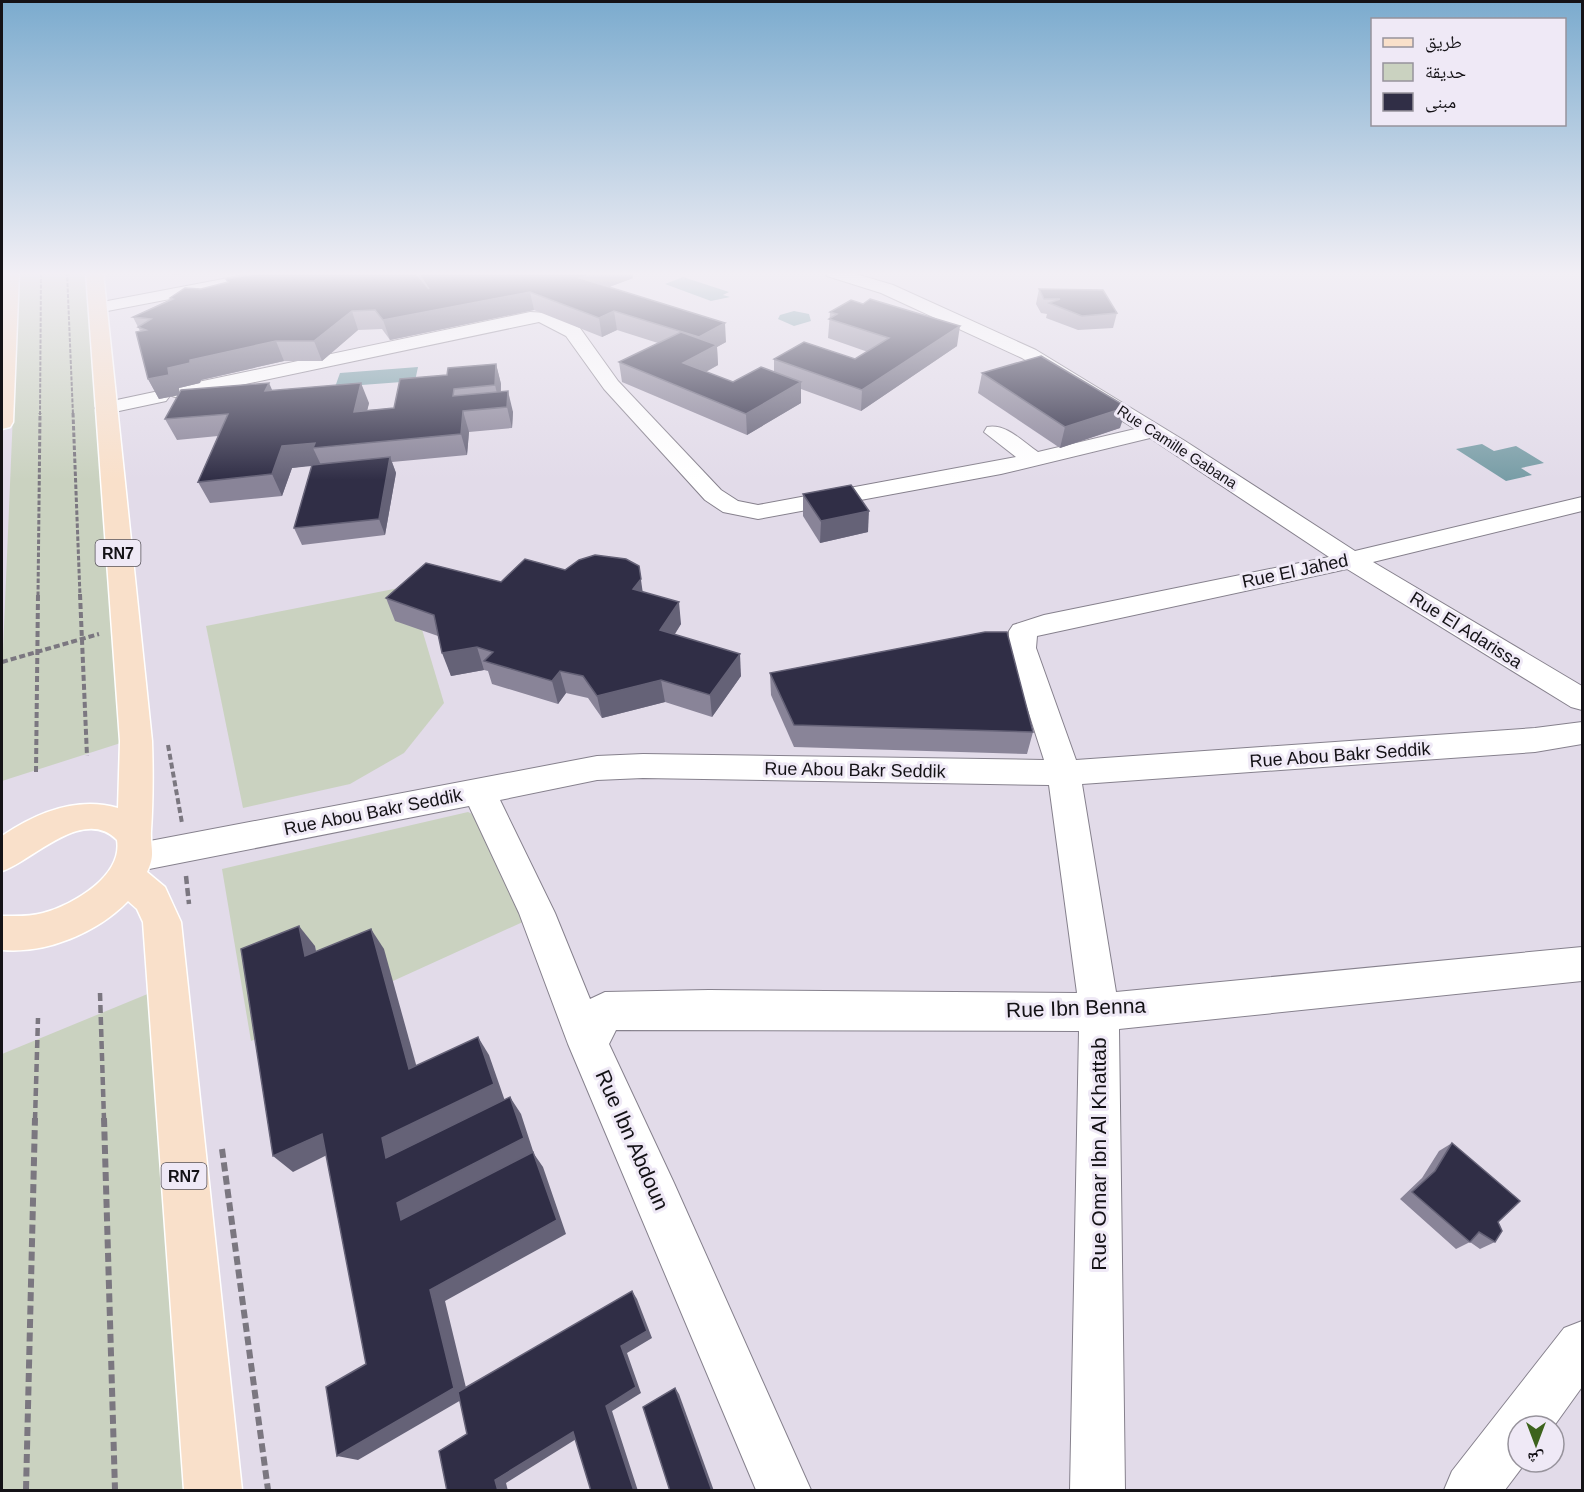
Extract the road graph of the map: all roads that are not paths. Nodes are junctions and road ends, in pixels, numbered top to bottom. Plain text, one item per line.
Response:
1 (4, 342) edge
2 (100, 342) edge
3 (408, 342) edge
4 (580, 342) edge
5 (1001, 342) edge
6 (105, 408) junction
7 (2, 422) edge
8 (1153, 431) junction
9 (995, 432) dead end
10 (1035, 460) junction
11 (1582, 504) edge
12 (1351, 560) junction
13 (1022, 648) joint
14 (1582, 699) edge
15 (1582, 733) edge
16 (1064, 773) junction
17 (478, 791) junction
18 (2, 856) edge
19 (131, 856) junction
20 (2, 933) edge
21 (1582, 964) edge
22 (1099, 1012) junction
23 (588, 1044) junction
24 (1582, 1346) edge
25 (1530, 1414) edge
26 (1506, 1445) edge
27 (213, 1491) edge
28 (783, 1491) edge
29 (1098, 1491) edge
30 (1471, 1491) edge

1 - 7 main road
2 - 6 main road, RN7
3 - 6 street
4 - 10 street
5 - 8 street, Rue Camille Gabana
6 - 19 main road, RN7
8 - 10 street
8 - 12 street, Rue Camille Gabana
9 - 10 street
11 - 12 street, Rue El Jahed
12 - 13 street, Rue El Jahed
12 - 14 street, Rue El Adarissa
13 - 16 street, Rue Omar Ibn Al Khattab
15 - 16 street, Rue Abou Bakr Seddik
16 - 17 street, Rue Abou Bakr Seddik
16 - 22 street, Rue Omar Ibn Al Khattab
17 - 19 street, Rue Abou Bakr Seddik
17 - 23 street, Rue Ibn Abdoun
18 - 19 main road, RN7
19 - 20 main road
19 - 27 main road, RN7
21 - 22 street, Rue Ibn Benna
22 - 23 street, Rue Ibn Benna
22 - 29 street, Rue Omar Ibn Al Khattab
23 - 28 street, Rue Ibn Abdoun
24 - 25 street
26 - 30 street

